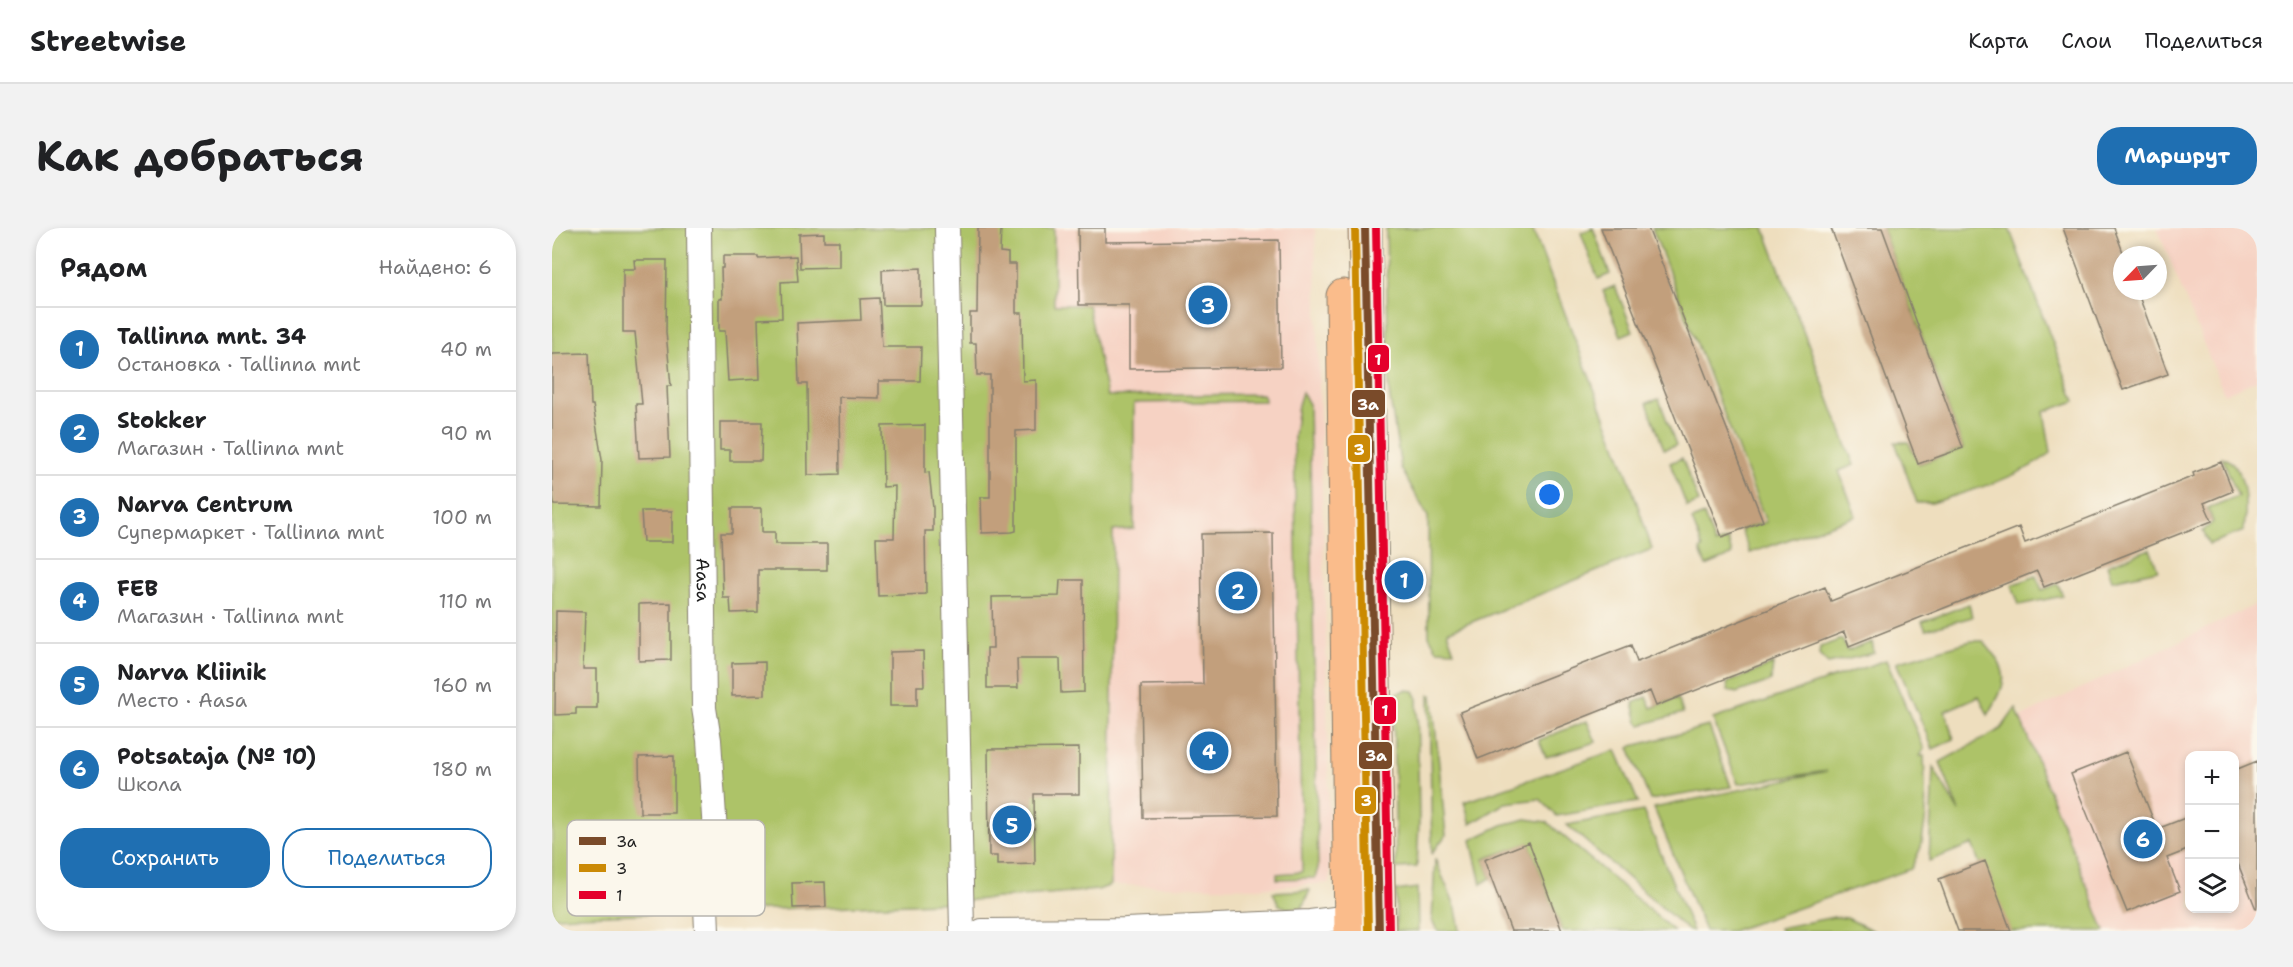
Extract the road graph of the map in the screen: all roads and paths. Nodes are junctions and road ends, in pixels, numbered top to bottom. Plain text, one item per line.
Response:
1 (699, 228) edge
2 (947, 228) edge
3 (1342, 228) edge
4 (1365, 228) edge
5 (714, 820) edge
6 (706, 916) edge
7 (1360, 926) edge
8 (707, 931) edge
9 (962, 931) edge
10 (982, 931) edge

1 - 5 street, Aasa
2 - 9 street
3 - 7 highway
4 - 7 highway
6 - 8 street, Aasa
7 - 10 street

